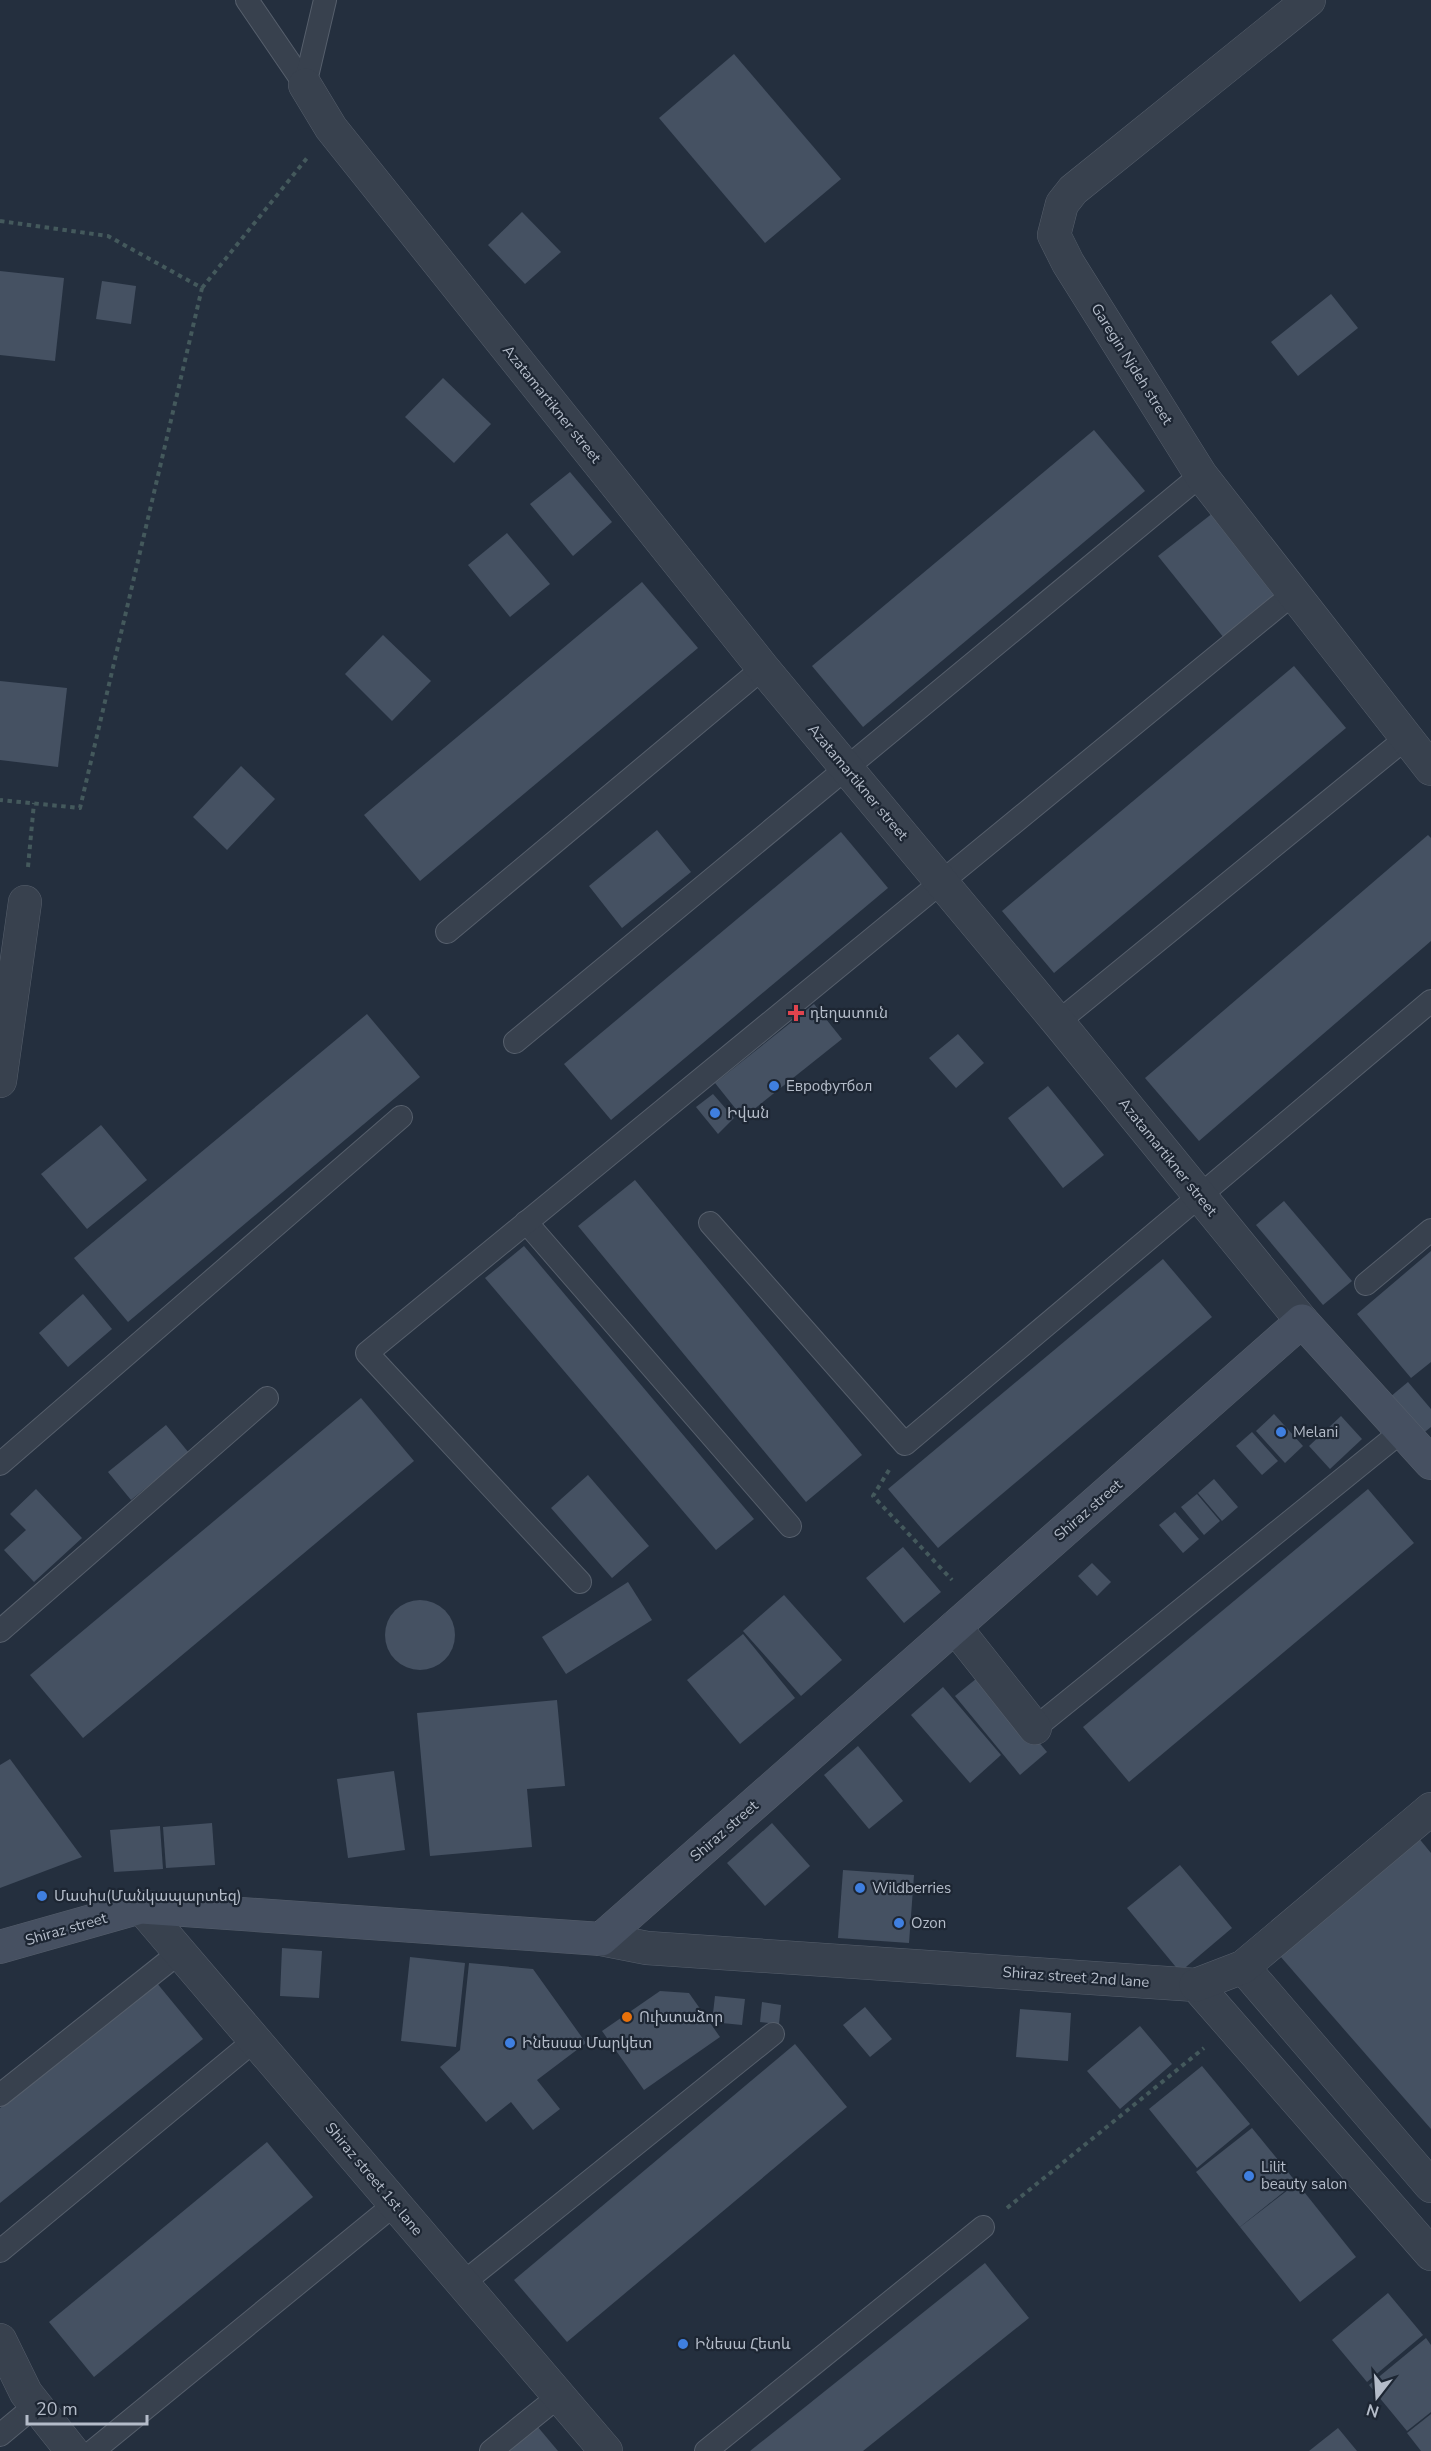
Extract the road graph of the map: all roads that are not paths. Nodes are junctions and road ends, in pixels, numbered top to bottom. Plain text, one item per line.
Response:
1 (247, 0) edge
2 (325, 0) edge
3 (1309, 0) edge
4 (305, 85) junction
5 (1202, 475) junction
6 (1294, 593) junction
7 (763, 668) junction
8 (1405, 739) junction
9 (847, 768) junction
10 (1431, 769) edge
11 (940, 882) junction
12 (25, 902) road end
13 (447, 932) dead end
14 (1431, 1001) edge
15 (1058, 1022) junction
16 (515, 1042) dead end
17 (0, 1081) edge
18 (401, 1117) dead end
19 (1200, 1195) junction
20 (526, 1222) junction
21 (710, 1223) dead end
22 (1431, 1230) edge
23 (1366, 1284) dead end
24 (1302, 1322) junction
25 (267, 1398) dead end
26 (1402, 1431) junction
27 (1430, 1459) edge
28 (0, 1464) edge
29 (790, 1526) dead end
30 (580, 1582) dead end
31 (955, 1627) junction
32 (0, 1631) edge
33 (1035, 1728) joint
34 (1431, 1809) edge
35 (141, 1907) junction
36 (601, 1939) junction
37 (0, 1947) edge
38 (180, 1952) junction
39 (1243, 1967) junction
40 (1196, 1985) junction
41 (773, 2034) dead end
42 (255, 2040) junction
43 (0, 2095) edge
44 (1431, 2186) edge
45 (395, 2204) junction
46 (983, 2227) road end
47 (0, 2251) edge
48 (1431, 2254) edge
49 (463, 2283) junction
50 (0, 2340) edge
51 (559, 2396) junction
52 (36, 2405) junction
53 (0, 2435) edge
54 (72, 2451) edge
55 (93, 2451) edge
56 (491, 2451) edge
57 (606, 2451) edge
58 (706, 2451) edge

1 - 4 lane
2 - 4 lane
3 - 5 street, Garegin Njdeh street
4 - 7 street, Azatamartikner street
5 - 6 street, Garegin Njdeh street
5 - 9 lane
6 - 8 street, Garegin Njdeh street
6 - 11 lane
7 - 9 street, Azatamartikner street
7 - 13 lane
8 - 10 street, Garegin Njdeh street
8 - 15 lane
9 - 11 street, Azatamartikner street
9 - 16 lane
11 - 15 street, Azatamartikner street
11 - 20 lane
12 - 17 street
14 - 19 lane
15 - 19 street, Azatamartikner street
18 - 28 lane
19 - 21 lane
19 - 24 street, Azatamartikner street
20 - 29 lane
20 - 30 lane
22 - 23 lane
24 - 26 street, Azatamartikner street
24 - 31 street, Shiraz street
25 - 32 lane
26 - 27 street, Azatamartikner street
26 - 33 lane
31 - 33 street
31 - 36 street, Shiraz street
34 - 39 street
35 - 36 street, Shiraz street
35 - 37 street, Shiraz street
35 - 38 street, Shiraz street 1st lane
36 - 40 street, Shiraz street 2nd lane
38 - 42 street, Shiraz street 1st lane
38 - 43 lane
39 - 40 street
39 - 44 street
40 - 48 street
41 - 49 lane
42 - 45 street, Shiraz street 1st lane
42 - 47 lane
45 - 49 street, Shiraz street 1st lane
45 - 55 lane
46 - 58 lane
49 - 51 street, Shiraz street 1st lane
50 - 52 street
51 - 56 lane
51 - 57 street, Shiraz street 1st lane
52 - 53 lane
52 - 54 street

